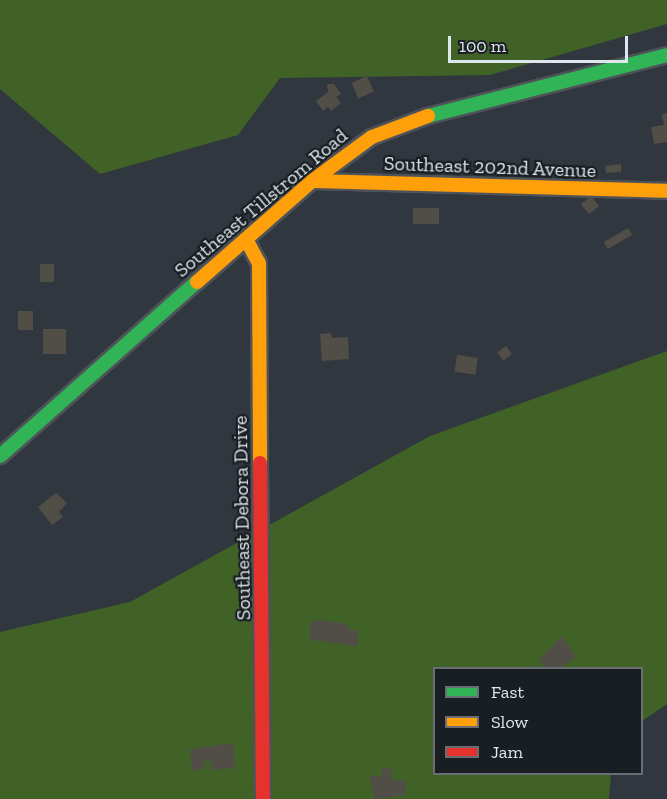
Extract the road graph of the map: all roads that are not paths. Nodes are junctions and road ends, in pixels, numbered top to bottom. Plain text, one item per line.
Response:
1 (667, 55) edge
2 (312, 181) junction
3 (667, 191) edge
4 (246, 239) junction
5 (0, 456) edge
6 (262, 799) edge

1 - 2 street, Southeast Tillstrom Road
2 - 3 street, Southeast 202nd Avenue
2 - 4 street, Southeast Tillstrom Road
4 - 5 street, Southeast Tillstrom Road
4 - 6 street, Southeast Debora Drive

